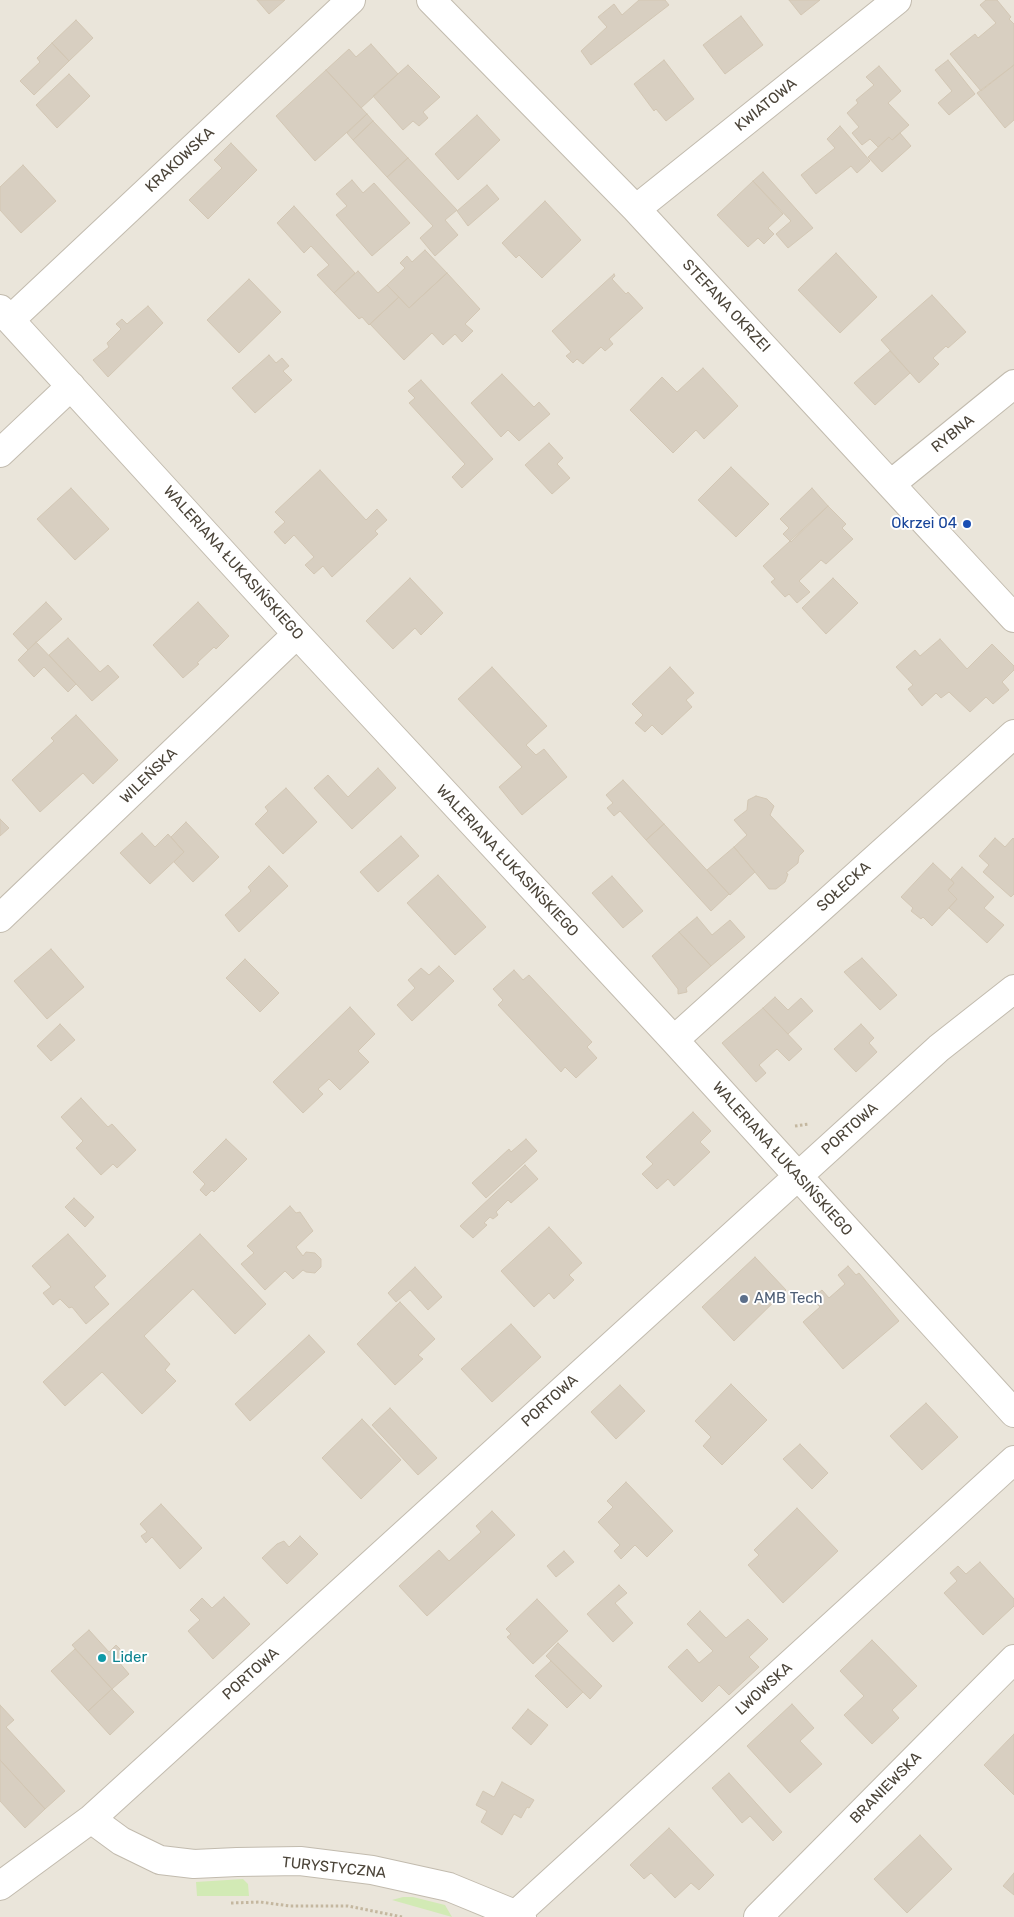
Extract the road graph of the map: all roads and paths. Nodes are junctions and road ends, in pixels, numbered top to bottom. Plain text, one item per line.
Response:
1 (351, 0) edge
2 (431, 0) edge
3 (897, 0) edge
4 (636, 209) junction
5 (5, 314) edge
6 (1014, 384) edge
7 (71, 386) junction
8 (0, 453) edge
9 (891, 484) junction
10 (1014, 618) edge
11 (297, 634) junction
12 (1014, 734) edge
13 (0, 918) edge
14 (1014, 990) edge
15 (674, 1040) junction
16 (797, 1176) junction
17 (1012, 1406) edge
18 (1014, 1460) edge
19 (1014, 1659) edge
20 (91, 1818) junction
21 (0, 1886) edge
22 (231, 1903) dead end
23 (517, 1916) edge
24 (402, 1917) edge
25 (758, 1917) edge

1 - 5 street, KRAKOWSKA
2 - 4 street, STEFANA OKRZEI
3 - 4 street, KWIATOWA
4 - 9 street, STEFANA OKRZEI
5 - 7 street, WALERIANA ŁUKASIŃSKIEGO
6 - 9 street, RYBNA
7 - 8 street
7 - 11 street, WALERIANA ŁUKASIŃSKIEGO
9 - 10 street, STEFANA OKRZEI
11 - 13 street, WILEŃSKA
11 - 15 street, WALERIANA ŁUKASIŃSKIEGO
12 - 15 street, SOŁECKA
14 - 16 street, PORTOWA
15 - 16 street, WALERIANA ŁUKASIŃSKIEGO
16 - 17 street, WALERIANA ŁUKASIŃSKIEGO
16 - 20 street, PORTOWA
18 - 23 street, LWOWSKA
19 - 25 street, BRANIEWSKA
20 - 21 street, PORTOWA
20 - 23 street, TURYSTYCZNA
22 - 24 path

